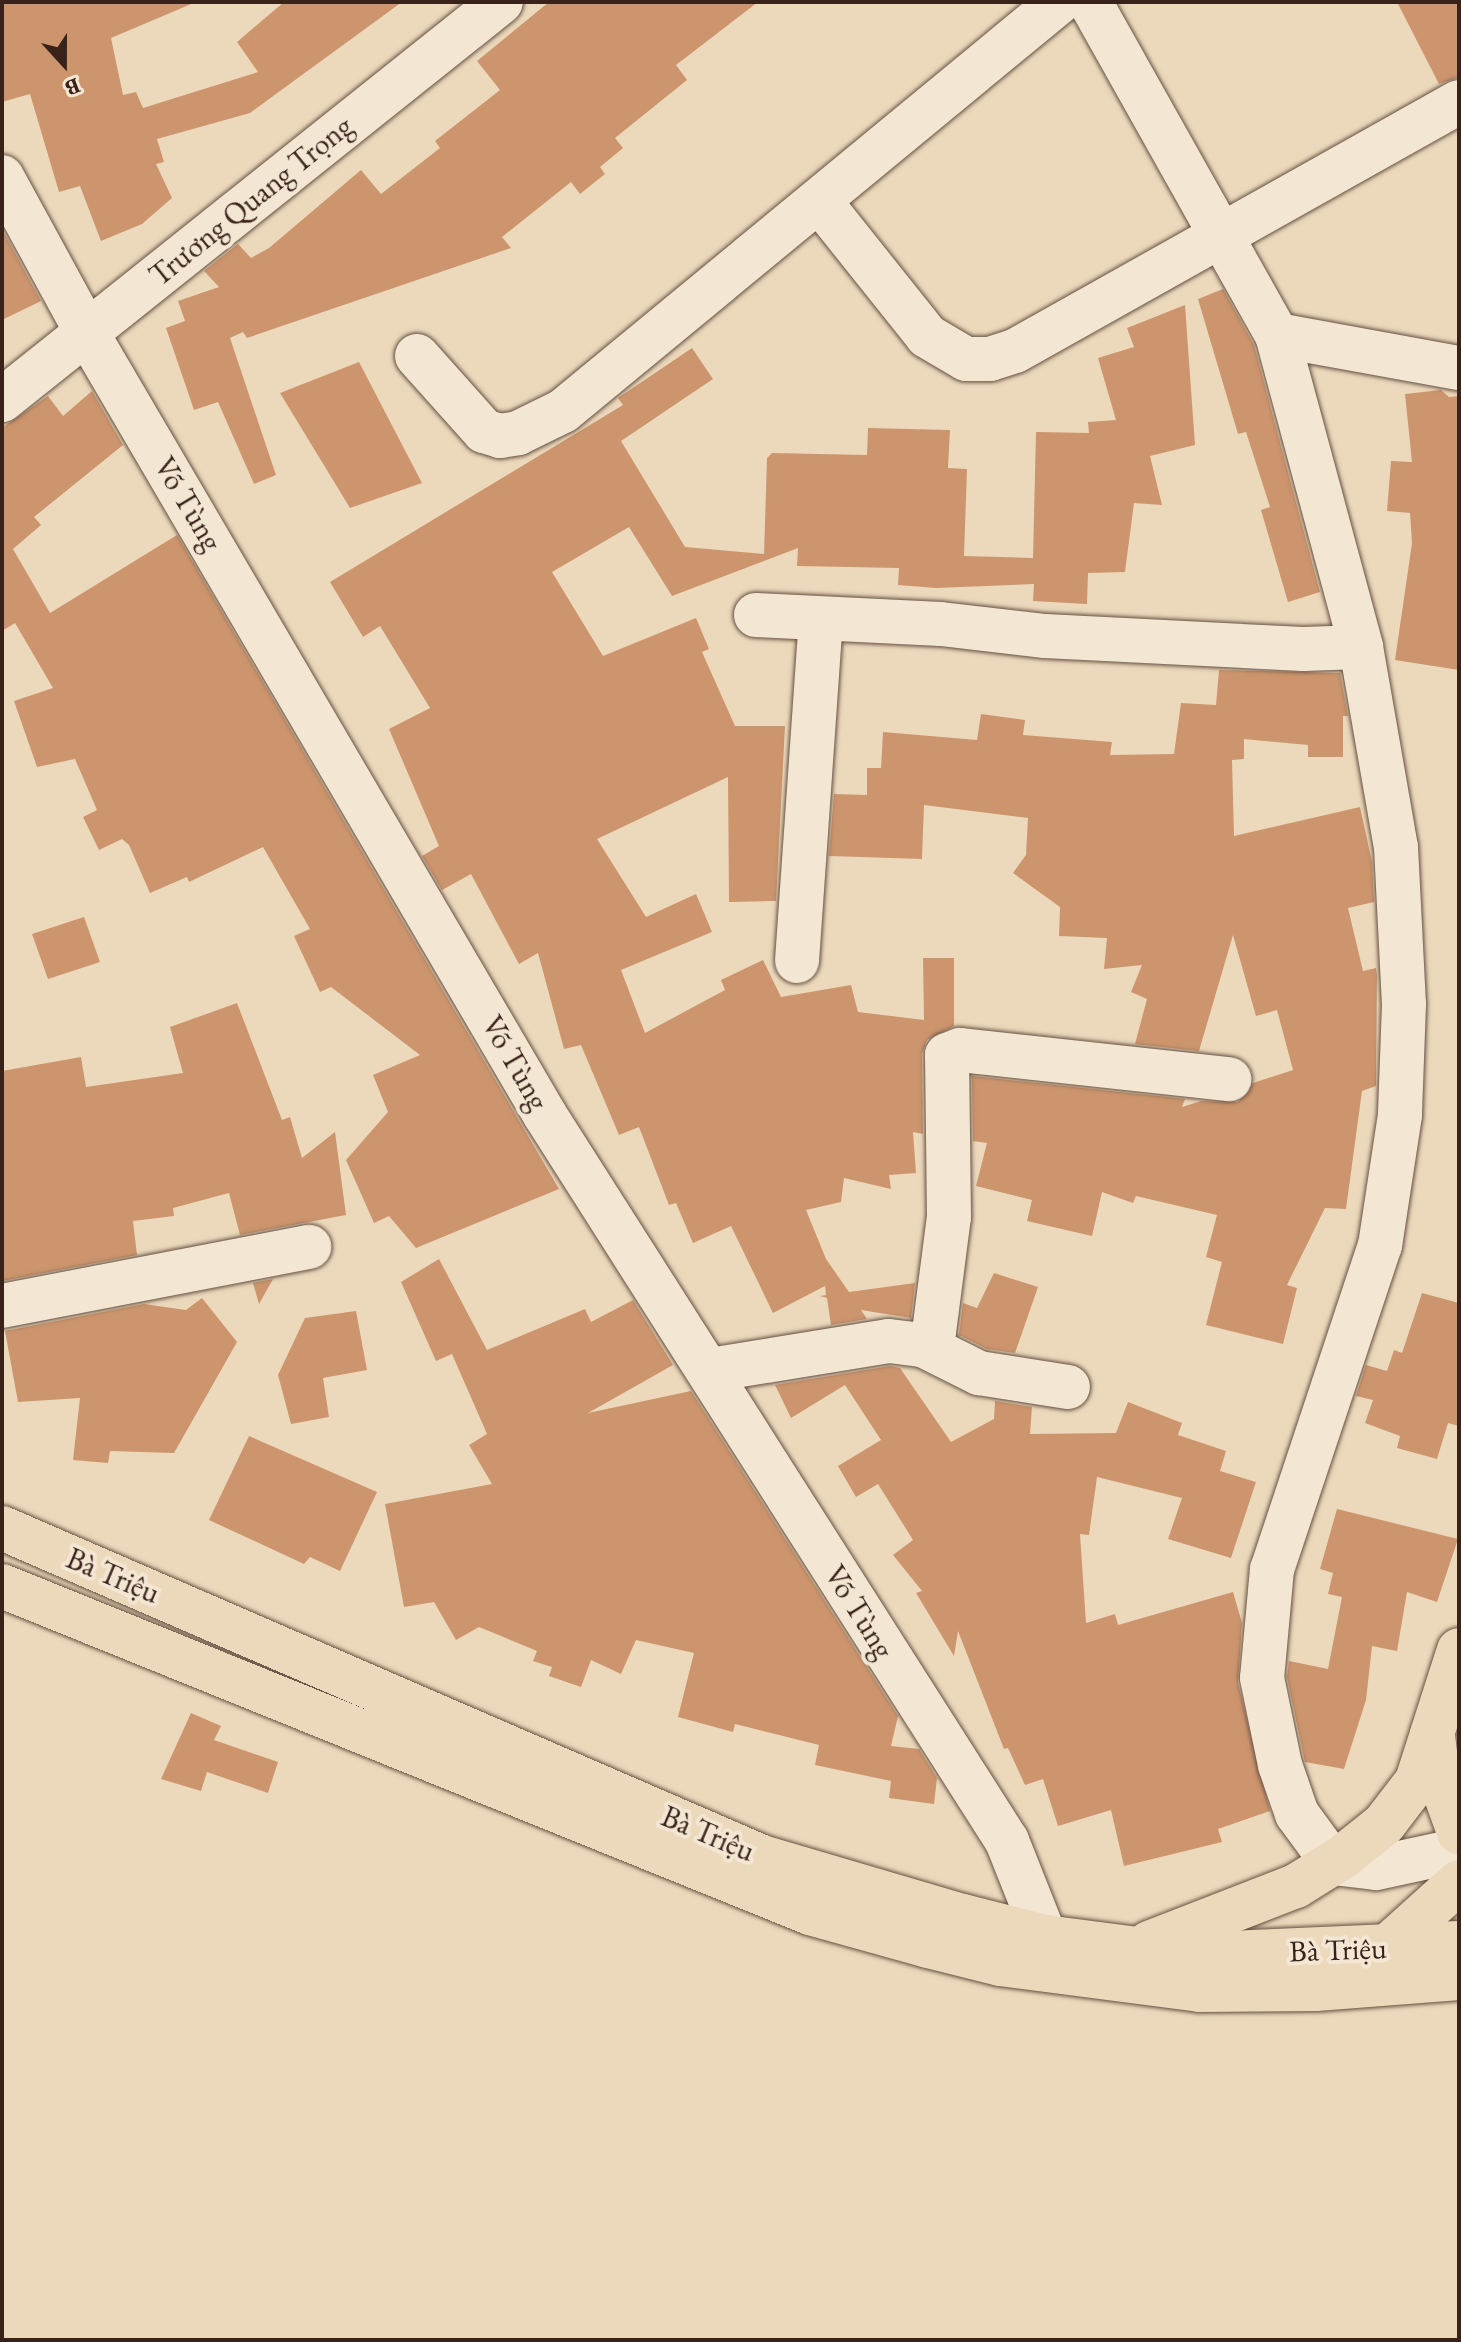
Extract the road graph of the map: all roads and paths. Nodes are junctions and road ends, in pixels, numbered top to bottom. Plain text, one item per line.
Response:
1 (501, 2) edge
2 (1059, 2) edge
3 (1090, 2) edge
4 (1459, 102) edge
5 (2, 177) edge
6 (821, 203) junction
7 (1224, 233) junction
8 (87, 333) junction
9 (1277, 335) junction
10 (417, 356) dead end
11 (1459, 368) edge
12 (2, 400) edge
13 (756, 615) dead end
14 (821, 620) junction
15 (1361, 647) junction
16 (797, 961) dead end
17 (1229, 1079) dead end
18 (309, 1247) dead end
19 (2, 1306) edge
20 (923, 1345) junction
21 (710, 1370) junction
22 (1068, 1387) dead end
23 (2, 1528) edge
24 (2, 1586) edge
25 (1459, 1650) edge
26 (1432, 1734) junction
27 (1459, 1832) edge
28 (1459, 1850) edge
29 (1333, 1863) junction
30 (1459, 1882) edge
31 (1045, 1937) junction
32 (1459, 1943) edge
33 (1132, 1948) junction
34 (1387, 1949) junction
35 (1459, 1978) edge
36 (1285, 1990) junction

1 - 8 street, Trương Quang Trọng
2 - 6 street
3 - 7 street
4 - 7 street
5 - 8 street, Võ Tùng
6 - 7 street
6 - 10 street
7 - 9 street
8 - 12 street, Trương Quang Trọng
8 - 21 street, Võ Tùng
9 - 11 street
9 - 15 street
13 - 14 street
14 - 15 street
14 - 16 street
15 - 29 street
17 - 20 street
18 - 19 street
20 - 21 street
20 - 22 street
21 - 31 street, Võ Tùng
23 - 31 main road, Bà Triệu
24 - 36 main road, Bà Triệu
25 - 26 main road
26 - 27 main road
26 - 29 main road
28 - 29 street
29 - 33 main road
30 - 34 main road
31 - 33 main road, Bà Triệu
32 - 34 main road, Bà Triệu
33 - 34 main road, Bà Triệu
34 - 36 main road
35 - 36 main road, Bà Triệu

